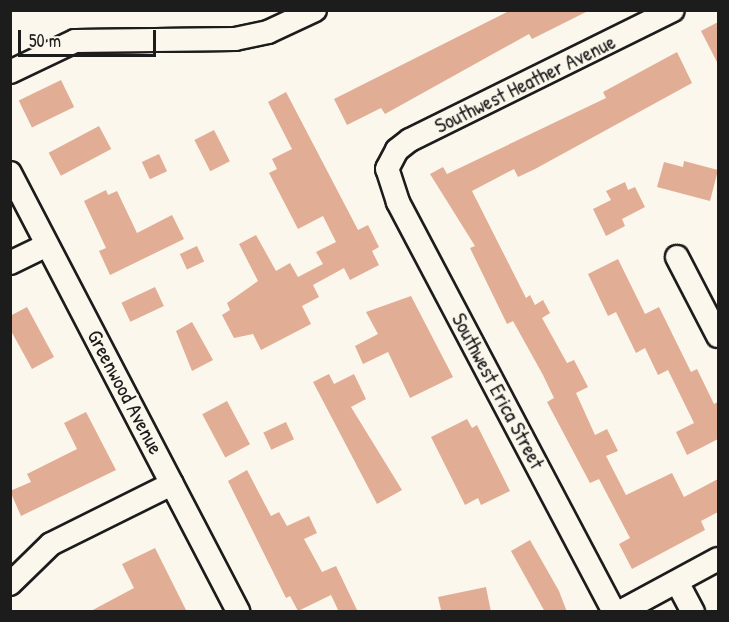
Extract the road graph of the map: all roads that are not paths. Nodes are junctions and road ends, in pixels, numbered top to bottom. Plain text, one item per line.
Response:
1 (315, 10) edge
2 (674, 10) edge
3 (10, 72) edge
4 (387, 169) joint
5 (10, 173) edge
6 (47, 245) junction
7 (677, 257) dead end
8 (10, 263) edge
9 (718, 336) edge
10 (172, 484) junction
11 (718, 560) edge
12 (676, 582) junction
13 (10, 584) edge
14 (239, 612) edge
15 (614, 612) edge
16 (620, 612) edge
17 (693, 612) edge

1 - 3 street
2 - 4 street, Southwest Heather Avenue
4 - 15 street, Southwest Erica Street
5 - 6 street, Greenwood Avenue
6 - 8 street
6 - 10 street, Greenwood Avenue
7 - 9 street
10 - 13 street
10 - 14 street, Greenwood Avenue
11 - 12 street
12 - 16 street
12 - 17 street

